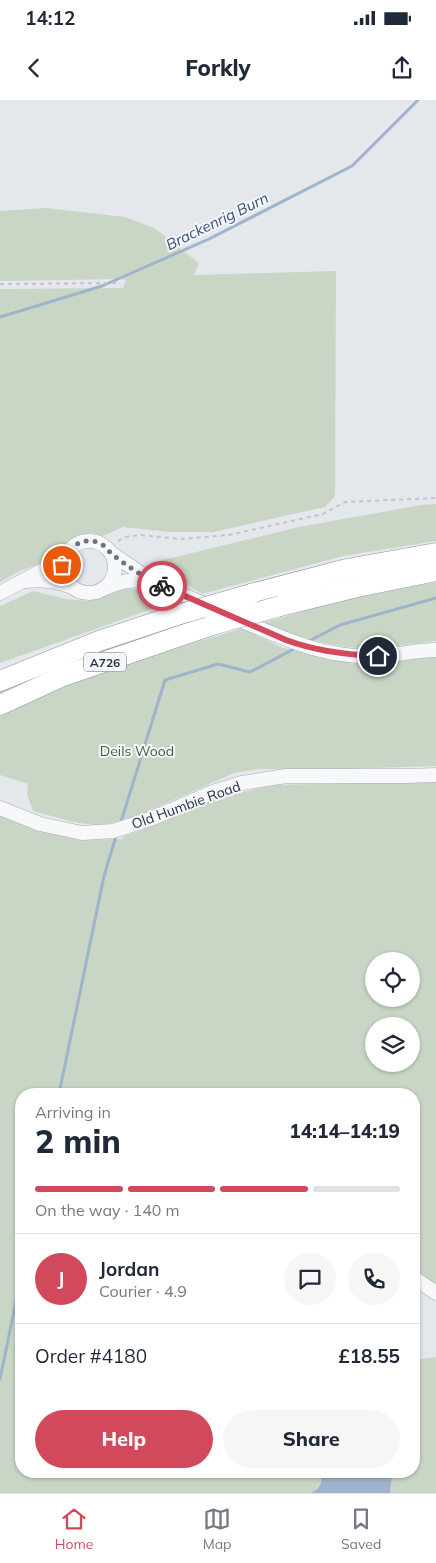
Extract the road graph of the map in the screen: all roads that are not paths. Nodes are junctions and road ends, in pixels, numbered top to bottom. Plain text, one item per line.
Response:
1 (109, 551) junction
2 (436, 553) edge
3 (64, 557) junction
4 (436, 571) edge
5 (23, 582) junction
6 (155, 583) junction
7 (72, 587) junction
8 (101, 590) junction
9 (0, 593) edge
10 (436, 650) edge
11 (0, 682) edge
12 (0, 705) edge
13 (436, 775) edge
14 (0, 808) edge
15 (420, 1282) edge
16 (436, 1293) edge

1 - 3 street
1 - 6 street
1 - 8 street
2 - 11 highway, A726, bridge
3 - 5 street
3 - 7 street
4 - 12 highway, A726, bridge
5 - 7 street
5 - 9 street
6 - 8 street
6 - 10 street
7 - 8 street
13 - 14 street, Old Humbie Road
15 - 16 street

